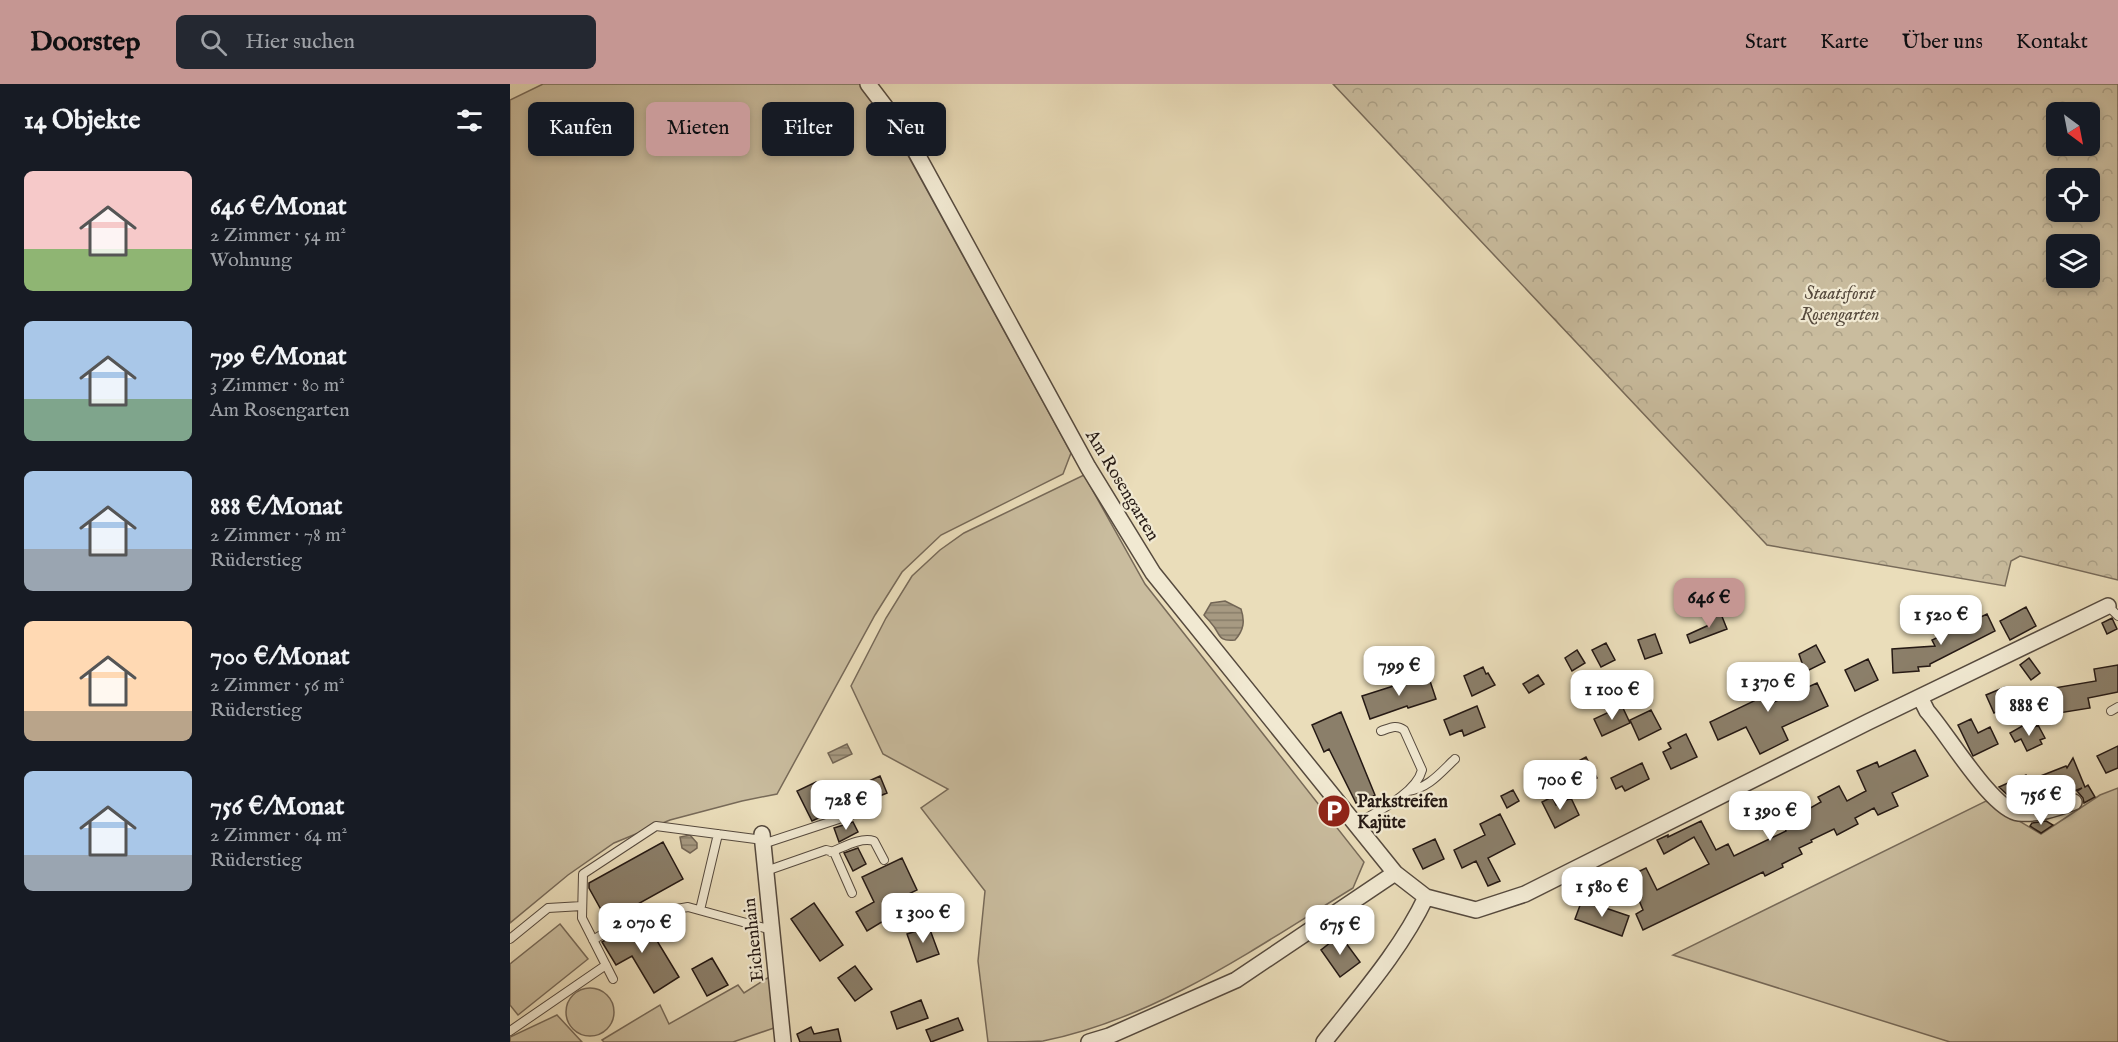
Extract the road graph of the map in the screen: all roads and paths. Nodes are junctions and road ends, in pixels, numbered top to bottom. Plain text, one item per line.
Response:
1 (868, 84) edge
2 (2113, 611) edge
3 (1920, 697) junction
4 (1381, 731) dead end
5 (1455, 759) dead end
6 (1408, 791) junction
7 (2074, 802) dead end
8 (860, 812) dead end
9 (1356, 824) junction
10 (718, 834) junction
11 (762, 839) junction
12 (831, 852) junction
13 (884, 860) dead end
14 (766, 871) junction
15 (1395, 873) junction
16 (852, 893) dead end
17 (1426, 897) junction
18 (582, 906) junction
19 (700, 910) junction
20 (772, 930) junction
21 (510, 939) edge
22 (593, 940) junction
23 (606, 965) junction
24 (613, 979) dead end
25 (510, 1031) edge
26 (783, 1042) edge
27 (1089, 1042) edge
28 (1324, 1042) edge

1 - 9 street, Am Rosengarten
2 - 3 street
3 - 7 street
3 - 17 street
4 - 6 lane
5 - 6 lane
6 - 9 lane
8 - 11 lane
9 - 15 street, Am Rosengarten
10 - 11 lane
10 - 18 lane
10 - 19 lane
11 - 14 street, Eichenhain
12 - 13 lane
12 - 14 lane
12 - 16 lane
14 - 20 street, Eichenhain
15 - 17 street, Am Rosengarten
15 - 27 street
17 - 28 street
18 - 21 lane
18 - 22 lane
19 - 20 lane
19 - 22 lane
20 - 26 street, Eichenhain
22 - 23 lane
23 - 24 lane
23 - 25 lane

